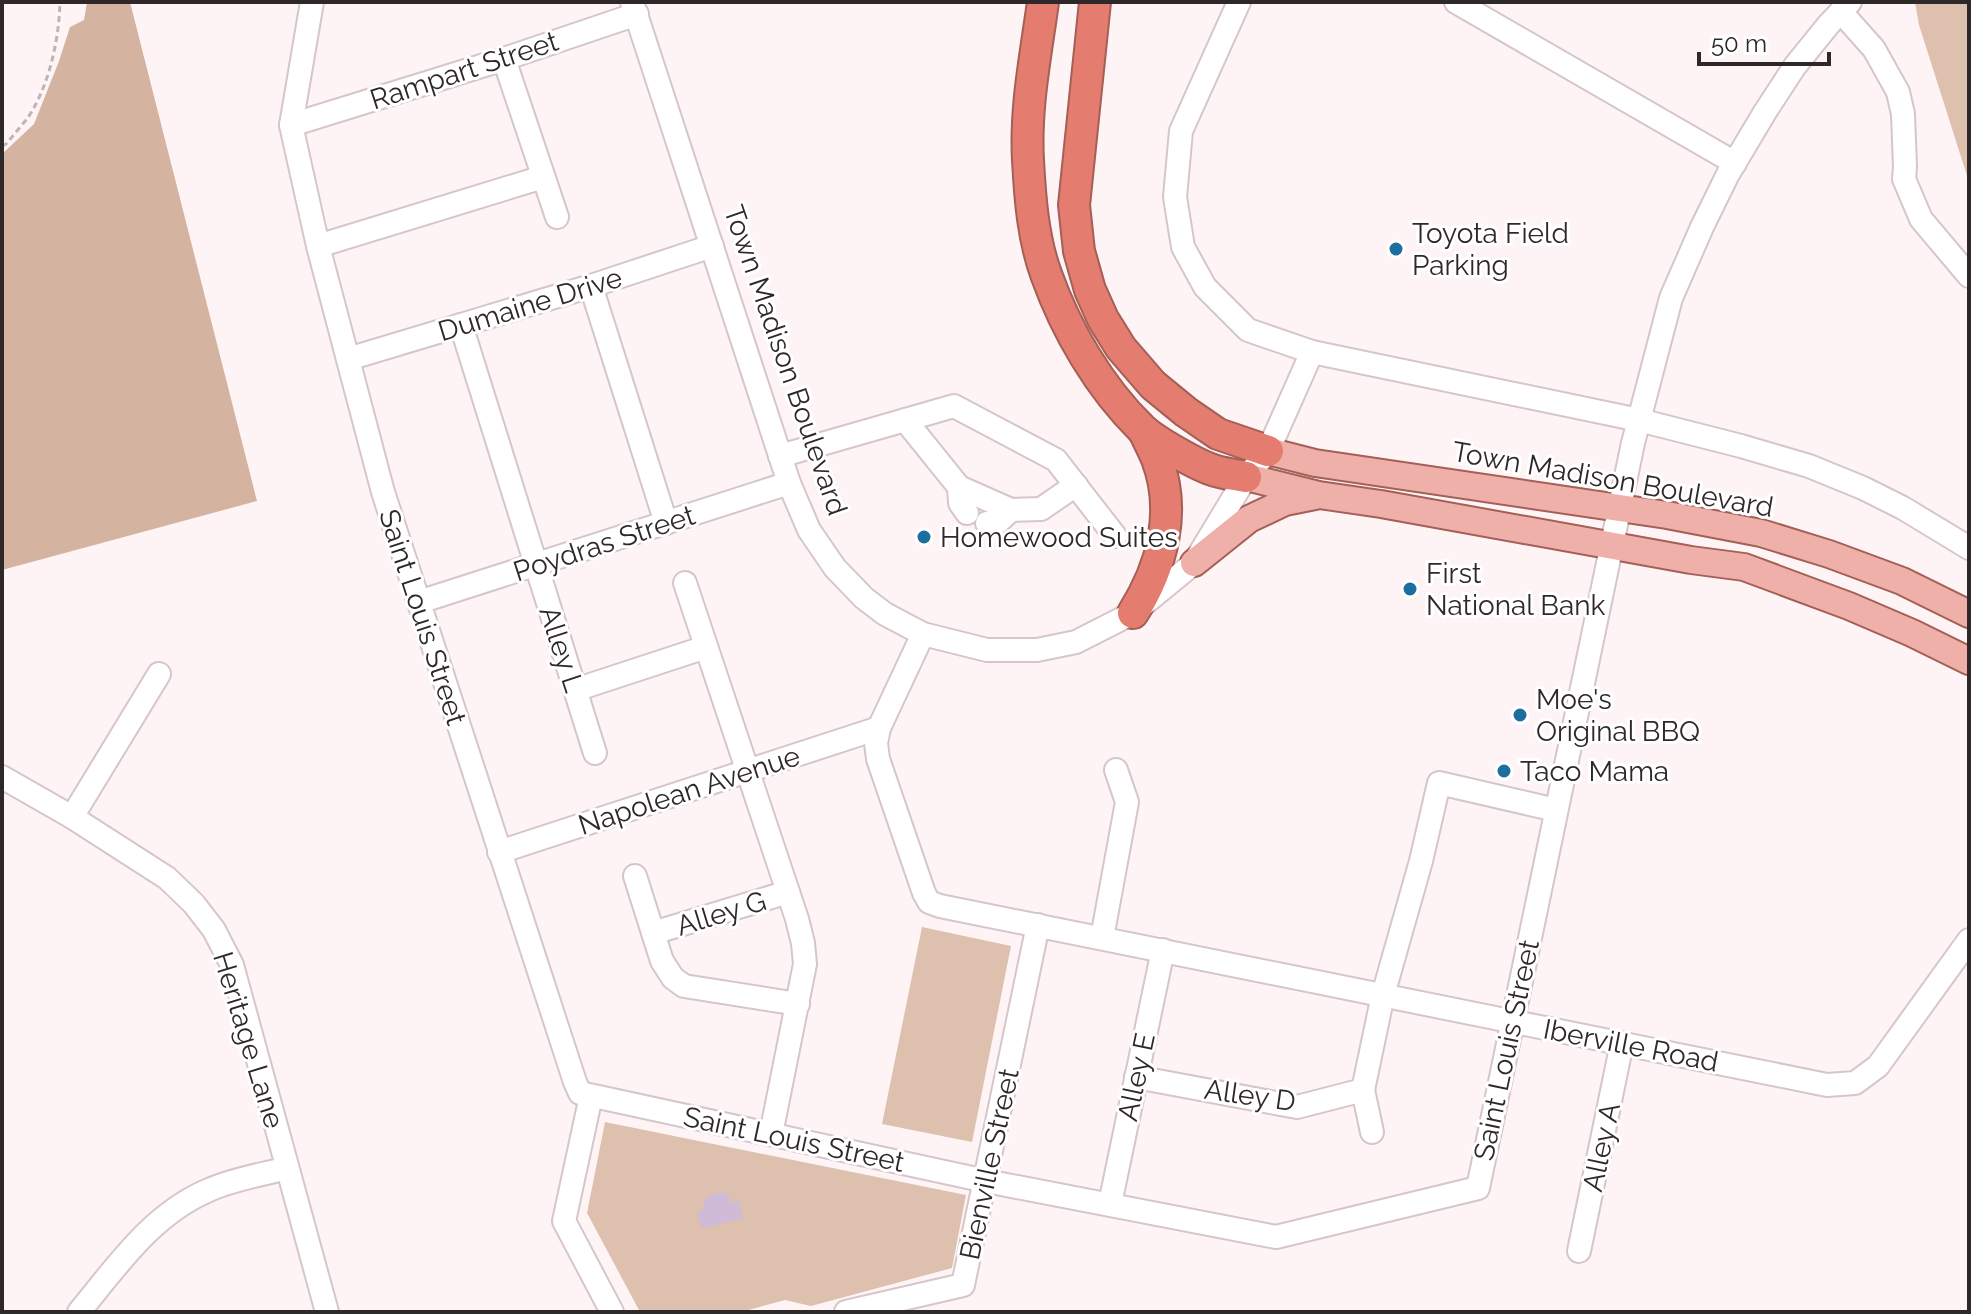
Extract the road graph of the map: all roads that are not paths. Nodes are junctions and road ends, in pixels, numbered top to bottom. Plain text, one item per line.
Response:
1 (312, 2) edge
2 (1043, 2) edge
3 (1095, 2) edge
4 (1239, 2) edge
5 (1456, 2) edge
6 (1846, 7) edge
7 (634, 8) edge
8 (504, 59) junction
9 (291, 125) junction
10 (1735, 163) junction
11 (543, 177) junction
12 (557, 217) dead end
13 (318, 246) junction
14 (712, 246) junction
15 (1969, 276) edge
16 (591, 286) junction
17 (461, 325) junction
18 (1312, 352) junction
19 (348, 359) junction
20 (905, 420) junction
21 (1639, 420) junction
22 (1144, 431) junction
23 (1268, 451) junction
24 (780, 456) junction
25 (1246, 477) junction
26 (789, 483) junction
27 (1076, 485) junction
28 (959, 487) junction
29 (1319, 495) junction
30 (1618, 509) junction
31 (1011, 510) junction
32 (666, 523) junction
33 (1115, 536) dead end
34 (1610, 546) junction
35 (1969, 548) edge
36 (1194, 563) junction
37 (535, 565) junction
38 (685, 583) dead end
39 (419, 602) junction
40 (1133, 613) junction
41 (1969, 614) edge
42 (923, 634) junction
43 (706, 647) junction
44 (1969, 661) edge
45 (159, 674) dead end
46 (575, 690) junction
47 (879, 728) junction
48 (595, 753) dead end
49 (1116, 770) dead end
50 (747, 771) junction
51 (2, 777) edge
52 (1556, 810) junction
53 (72, 817) junction
54 (499, 852) junction
55 (635, 876) dead end
56 (788, 892) junction
57 (1038, 925) junction
58 (653, 933) junction
59 (1102, 938) junction
60 (1969, 940) edge
61 (1163, 950) junction
62 (1383, 995) junction
63 (798, 1004) junction
64 (1511, 1021) junction
65 (1622, 1043) junction
66 (1136, 1077) junction
67 (1363, 1090) junction
68 (591, 1096) junction
69 (1372, 1132) dead end
70 (771, 1134) junction
71 (287, 1168) junction
72 (986, 1181) junction
73 (1110, 1204) junction
74 (1579, 1251) dead end
75 (79, 1312) edge
76 (327, 1312) edge
77 (612, 1312) edge
78 (846, 1312) edge

1 - 9 street, Saint Louis Street
2 - 22 highway
3 - 23 highway
4 - 18 street
5 - 10 street
6 - 10 street, Saint Louis Street
6 - 15 street
7 - 8 street, Rampart Street
7 - 14 street, Town Madison Boulevard
8 - 9 street, Rampart Street
8 - 11 street
9 - 13 street, Saint Louis Street
10 - 21 street, Saint Louis Street
11 - 12 street
11 - 13 street
13 - 19 street, Saint Louis Street
14 - 16 street, Dumaine Drive
14 - 24 street, Town Madison Boulevard
16 - 17 street, Dumaine Drive
16 - 32 street
17 - 19 street, Dumaine Drive
17 - 37 street, Alley L
18 - 21 street
18 - 23 street
19 - 39 street, Saint Louis Street
20 - 24 street
20 - 27 street
20 - 28 street
21 - 30 street, Saint Louis Street
21 - 35 street
22 - 25 highway
22 - 40 highway
23 - 25 street, Town Madison Boulevard
23 - 30 main road, Town Madison Boulevard
24 - 26 street, Town Madison Boulevard
25 - 29 main road
25 - 36 street, Town Madison Boulevard
26 - 32 street, Poydras Street
26 - 42 street, Town Madison Boulevard
27 - 31 street
27 - 33 street
28 - 31 street
28 - 31 street
29 - 34 main road
29 - 36 main road
30 - 34 street, Saint Louis Street
30 - 41 main road, Town Madison Boulevard
32 - 37 street, Poydras Street
34 - 44 main road
34 - 52 street, Saint Louis Street
36 - 40 street, Town Madison Boulevard
37 - 39 street, Poydras Street
37 - 46 street, Alley L
38 - 43 street
39 - 54 street, Saint Louis Street
40 - 42 street, Town Madison Boulevard
42 - 47 street
43 - 46 street
43 - 50 street
45 - 53 street
46 - 48 street, Alley L
47 - 50 street, Napolean Avenue
47 - 57 street, Iberville Road
49 - 59 street
50 - 54 street, Napolean Avenue
50 - 56 street
51 - 53 street, Heritage Lane
52 - 62 street
52 - 64 street, Saint Louis Street
53 - 71 street, Heritage Lane
54 - 68 street, Saint Louis Street
55 - 58 street
56 - 58 street, Alley G
56 - 63 street
57 - 59 street, Iberville Road
57 - 72 street, Bienville Street
58 - 63 street
59 - 61 street, Iberville Road
60 - 65 street, Iberville Road
61 - 62 street, Iberville Road
61 - 66 street, Alley E
62 - 64 street, Iberville Road
62 - 67 street
63 - 70 street
64 - 65 street, Iberville Road
64 - 73 street, Saint Louis Street
65 - 74 street, Alley A
66 - 67 street, Alley D
66 - 73 street, Alley E
67 - 69 street
68 - 70 street, Saint Louis Street
68 - 77 street
70 - 72 street, Saint Louis Street
71 - 75 street
71 - 76 street, Heritage Lane
72 - 73 street, Saint Louis Street
72 - 78 street, Bienville Street

